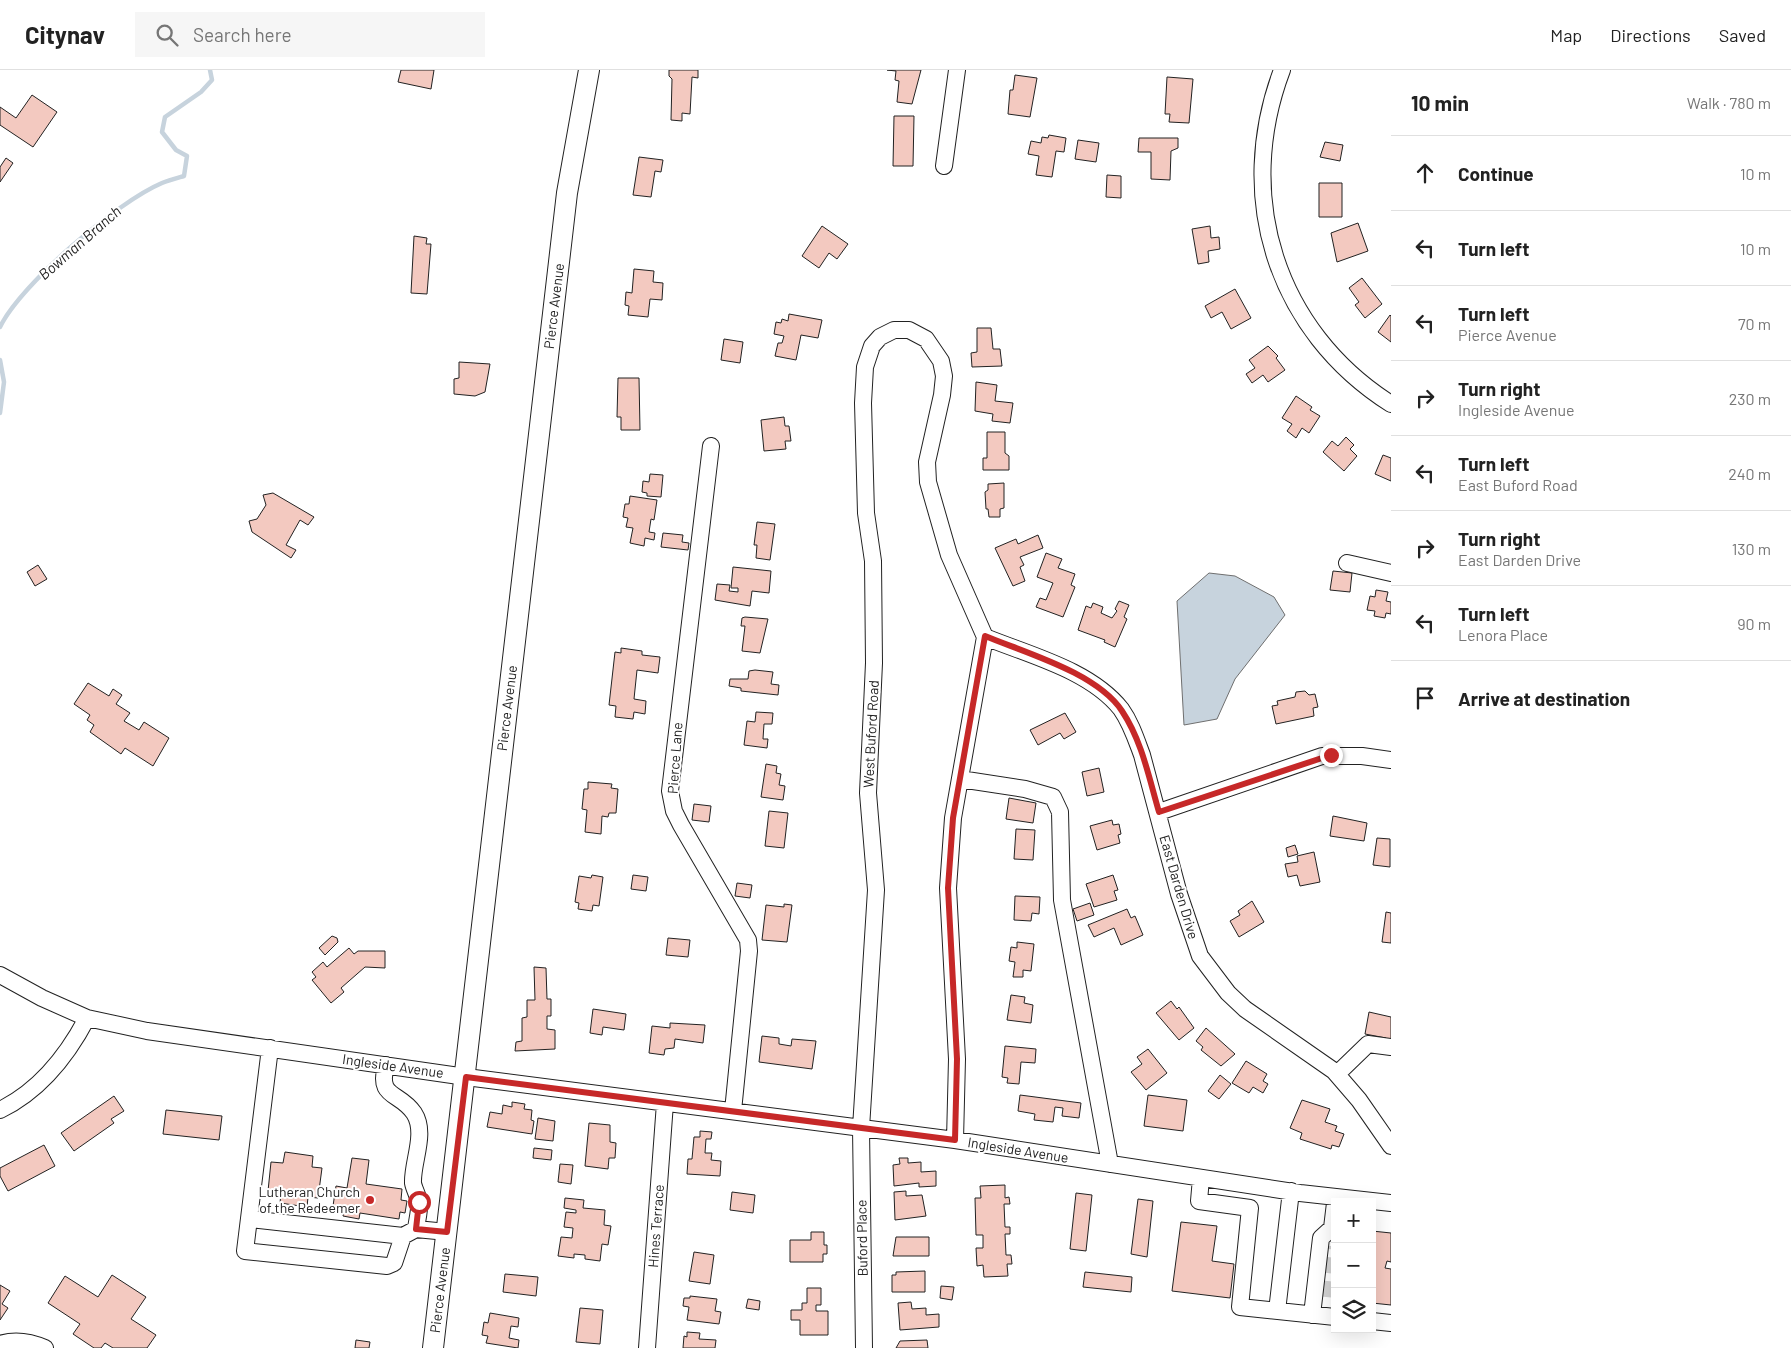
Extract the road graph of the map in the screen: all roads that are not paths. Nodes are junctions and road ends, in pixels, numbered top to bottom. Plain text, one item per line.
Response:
1 (589, 70) edge
2 (956, 70) edge
3 (1282, 70) edge
4 (944, 166) dead end
5 (1391, 404) edge
6 (711, 446) dead end
7 (1347, 563) dead end
8 (1391, 573) edge
9 (985, 636) junction
10 (1391, 760) edge
11 (960, 779) junction
12 (1159, 812) junction
13 (0, 975) edge
14 (87, 1018) junction
15 (1391, 1047) edge
16 (270, 1048) junction
17 (386, 1065) junction
18 (1337, 1074) junction
19 (466, 1077) junction
20 (665, 1104) junction
21 (0, 1110) edge
22 (733, 1111) junction
23 (860, 1128) junction
24 (955, 1140) junction
25 (1391, 1146) edge
26 (1110, 1164) junction
27 (1201, 1178) junction
28 (1252, 1186) junction
29 (1291, 1191) junction
30 (1331, 1200) edge
31 (1376, 1202) edge
32 (1391, 1203) edge
33 (1250, 1208) junction
34 (249, 1219) junction
35 (1331, 1229) edge
36 (409, 1232) junction
37 (447, 1232) junction
38 (1326, 1297) tunnel mouth
39 (1278, 1311) junction
40 (1324, 1316) edge
41 (1376, 1321) edge
42 (1391, 1323) edge
43 (0, 1344) edge
44 (45, 1348) edge
45 (433, 1348) edge
46 (647, 1348) edge
47 (864, 1348) edge

1 - 19 main road, Pierce Avenue
2 - 4 street
3 - 5 street
6 - 22 street, Pierce Lane
7 - 8 street
9 - 11 street
9 - 12 street, East Darden Drive
9 - 23 street, West Buford Road
10 - 12 street
11 - 24 street
11 - 26 street
12 - 18 street, East Darden Drive
13 - 14 street, Ingleside Avenue
14 - 16 street, Ingleside Avenue
14 - 21 street
15 - 18 street
16 - 17 street, Ingleside Avenue
16 - 34 street
17 - 19 street, Ingleside Avenue
17 - 36 street
18 - 25 street, East Darden Drive
19 - 20 street, Ingleside Avenue
19 - 37 main road, Pierce Avenue
20 - 22 street, Ingleside Avenue
20 - 46 street, Hines Terrace
22 - 23 street, Ingleside Avenue
23 - 24 street, Ingleside Avenue
23 - 47 street, Buford Place
24 - 26 street, Ingleside Avenue
26 - 27 street, Ingleside Avenue
27 - 28 street, Ingleside Avenue
27 - 33 street
28 - 29 street, Ingleside Avenue
28 - 33 street
29 - 30 street, Ingleside Avenue
29 - 39 street
31 - 32 street, Ingleside Avenue
33 - 39 street
34 - 36 street
34 - 36 street
35 - 40 street
36 - 37 street
37 - 45 main road, Pierce Avenue
38 - 40 street
39 - 40 street
41 - 42 street
43 - 44 street

